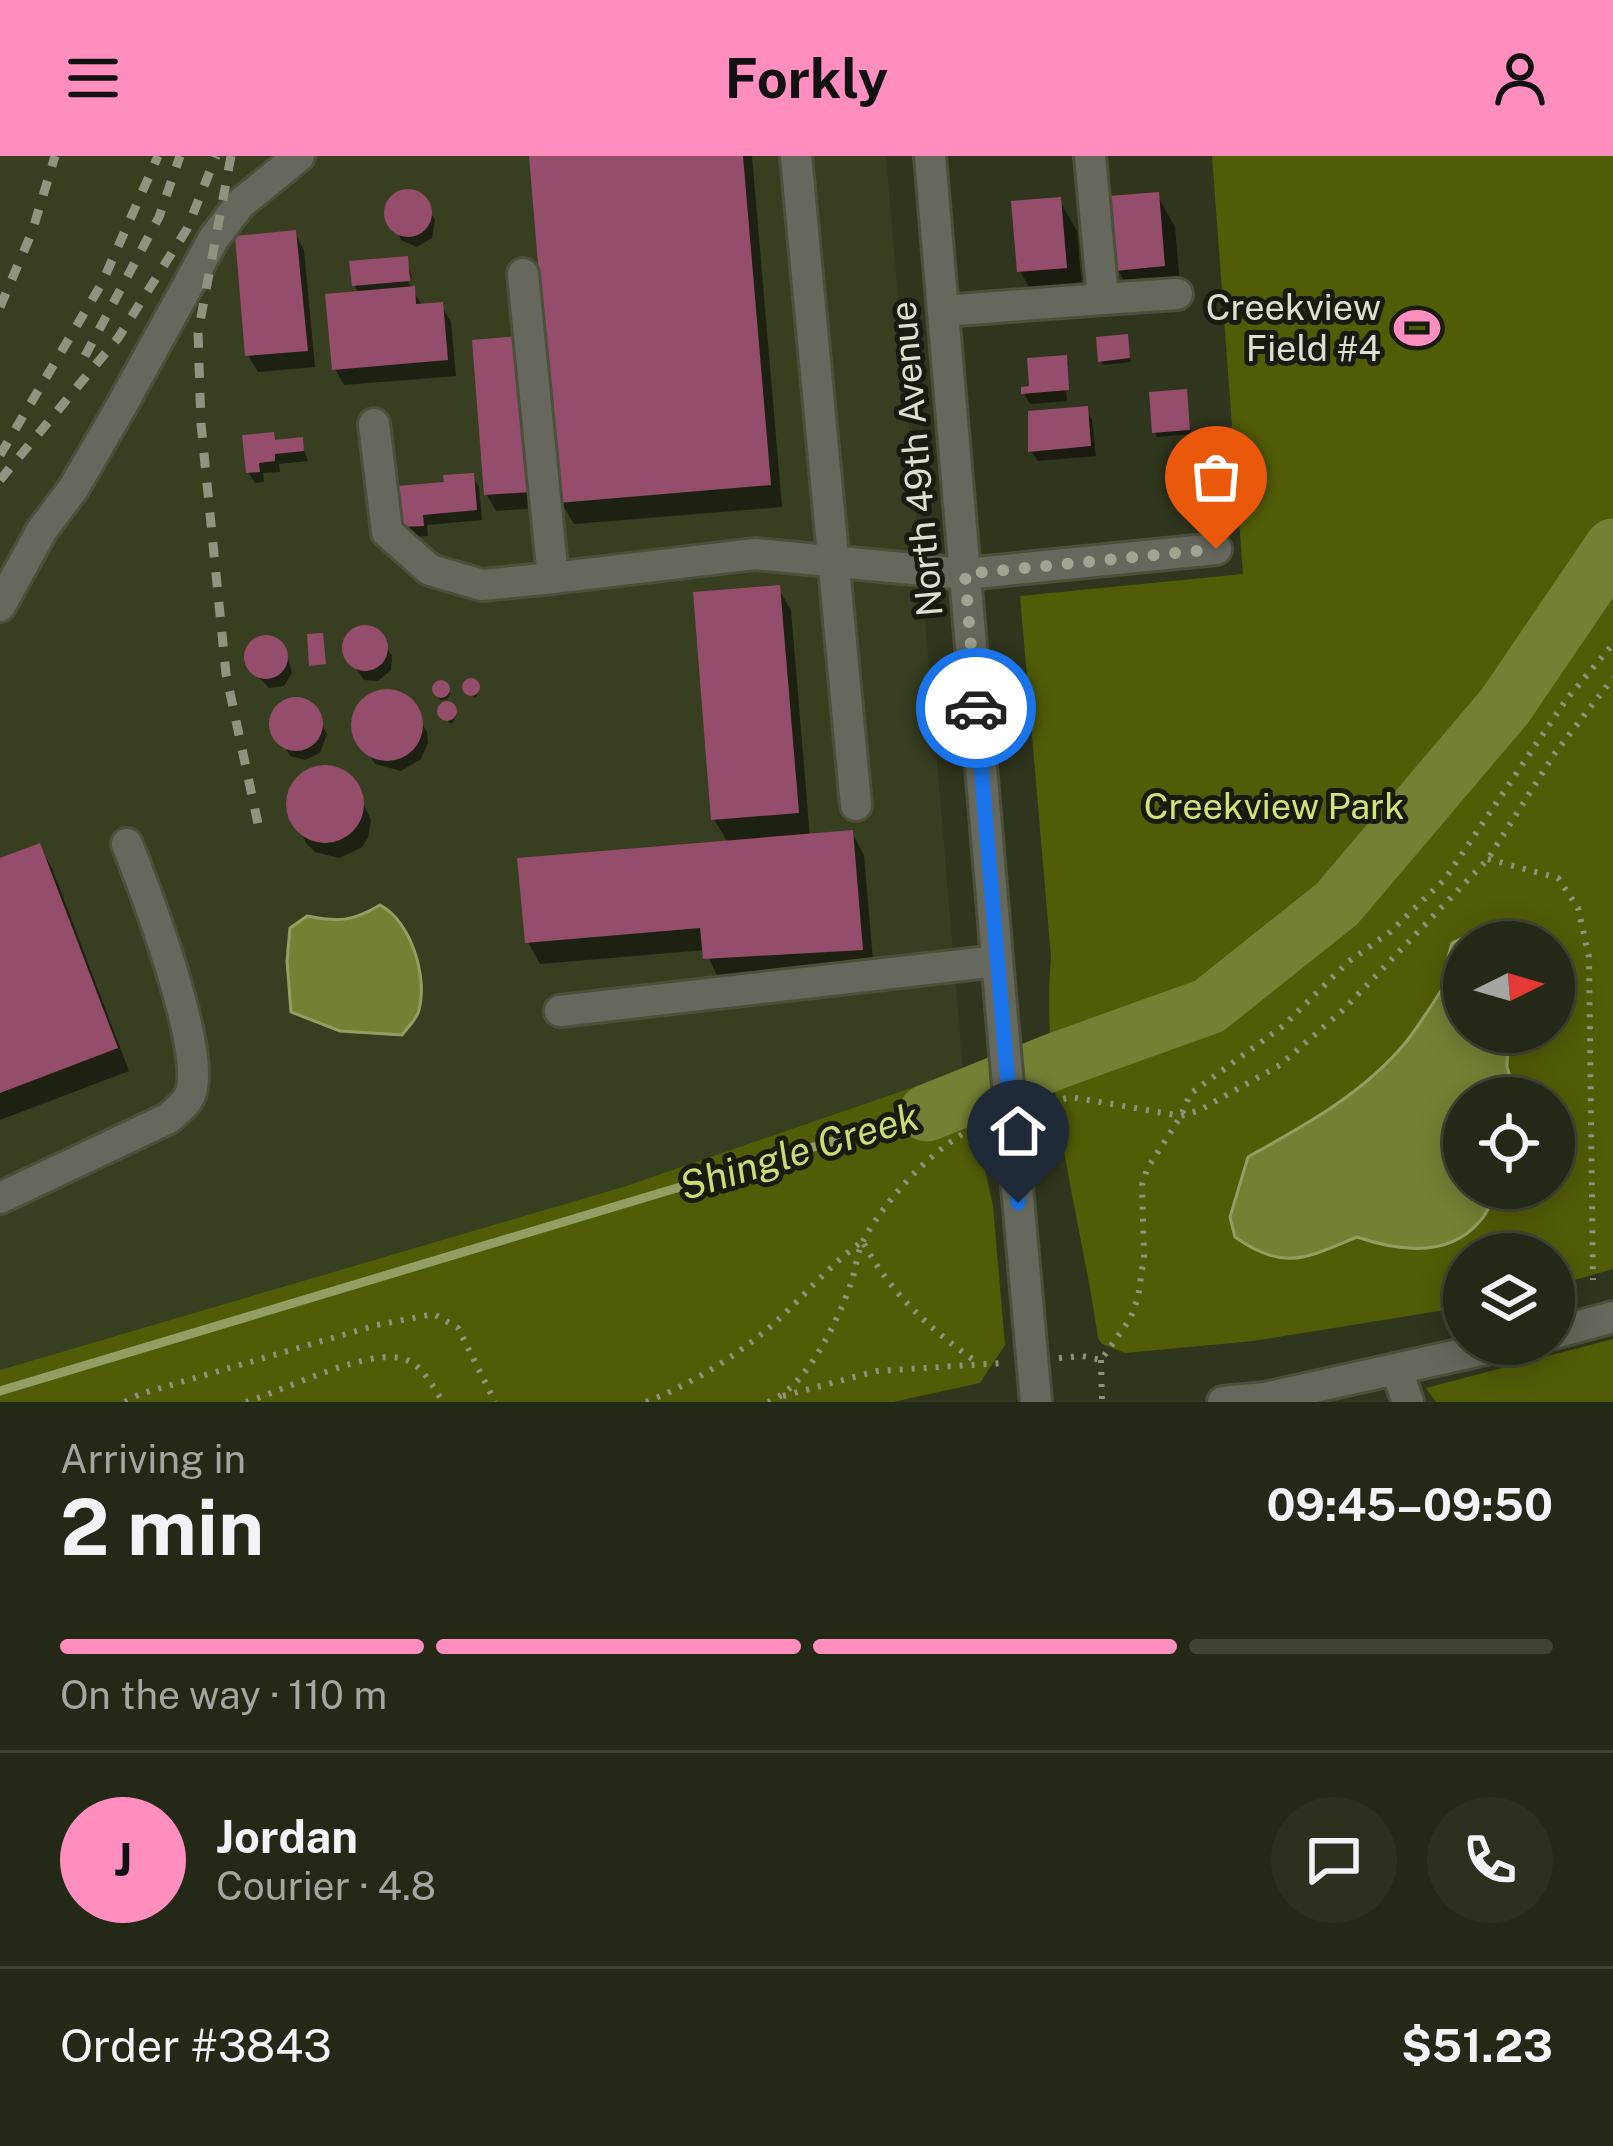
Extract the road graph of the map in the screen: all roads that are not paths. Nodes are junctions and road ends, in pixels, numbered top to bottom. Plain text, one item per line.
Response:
1 (299, 156) edge
2 (796, 156) edge
3 (930, 156) edge
4 (1090, 156) edge
5 (523, 274) dead end
6 (1177, 293) dead end
7 (1102, 299) junction
8 (943, 310) junction
9 (374, 424) dead end
10 (1216, 549) dead end
11 (833, 564) junction
12 (965, 574) junction
13 (554, 578) junction
14 (0, 606) edge
15 (856, 805) dead end
16 (127, 844) dead end
17 (997, 961) junction
18 (560, 1011) dead end
19 (0, 1198) edge
20 (1613, 1317) edge
21 (1575, 1327) edge
22 (1443, 1359) edge
23 (1396, 1369) junction
24 (1036, 1402) edge
25 (1223, 1402) edge
26 (1408, 1402) edge

1 - 14 street
2 - 11 street
3 - 8 street, North 49th Avenue
4 - 7 street
5 - 13 street
6 - 7 street
7 - 8 street
8 - 12 street, North 49th Avenue
9 - 13 street
10 - 12 street
11 - 12 street
11 - 13 street
11 - 15 street
12 - 17 street, North 49th Avenue
16 - 19 street
17 - 18 street
17 - 24 street, North 49th Avenue, bridge
20 - 21 street
22 - 23 street
23 - 25 street
23 - 26 street

